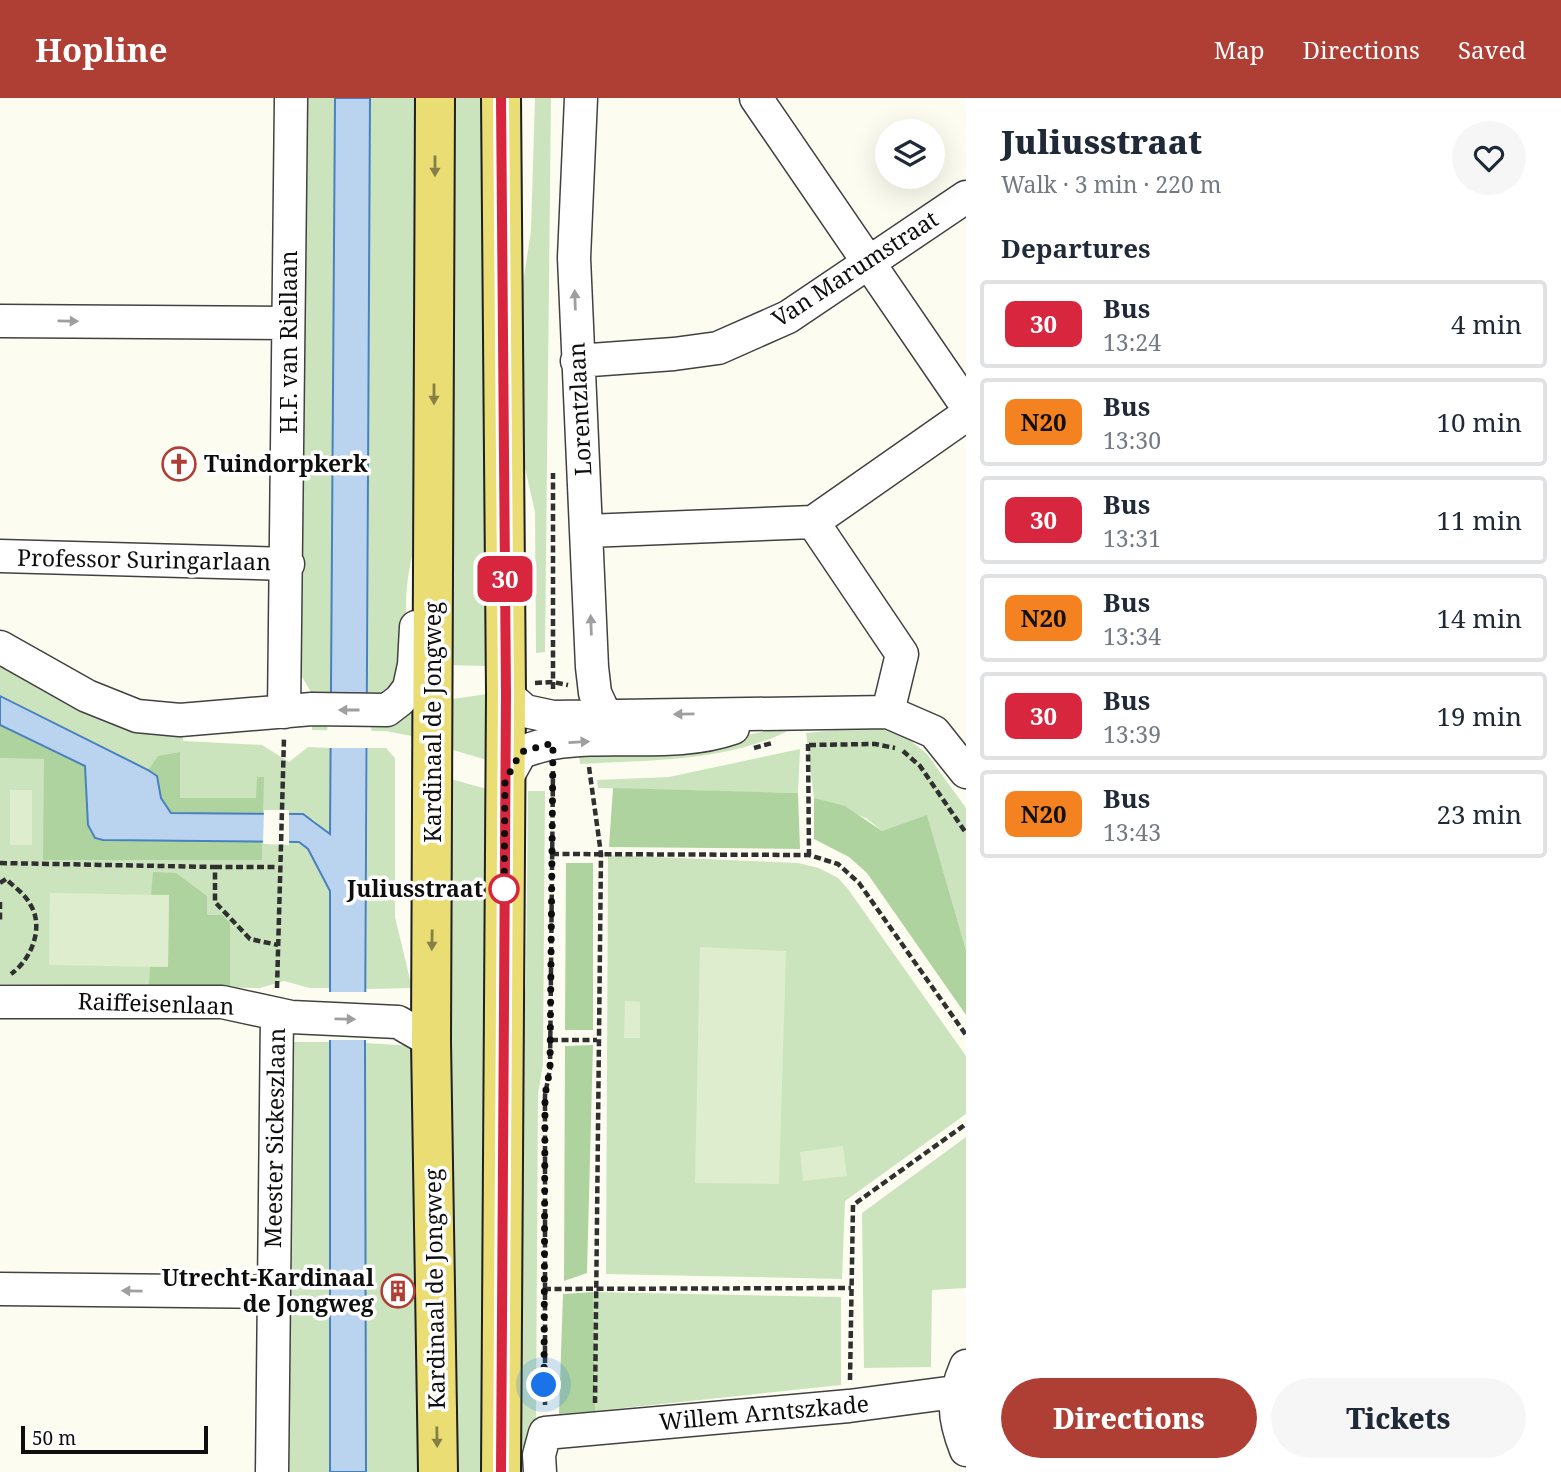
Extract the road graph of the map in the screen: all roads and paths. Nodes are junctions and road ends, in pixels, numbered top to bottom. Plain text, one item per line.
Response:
1 (291, 98) edge
2 (435, 98) edge
3 (501, 98) edge
4 (581, 98) edge
5 (757, 98) edge
6 (966, 197) edge
7 (868, 263) junction
8 (0, 321) edge
9 (288, 323) junction
10 (577, 361) junction
11 (966, 405) edge
12 (966, 415) edge
13 (434, 519) junction
14 (813, 523) junction
15 (587, 531) junction
16 (0, 556) edge
17 (288, 564) junction
18 (0, 647) edge
19 (14, 659) edge
20 (506, 694) junction
21 (888, 712) junction
22 (774, 713) junction
23 (606, 717) junction
24 (293, 719) junction
25 (803, 739) dead end
26 (553, 743) junction
27 (809, 745) junction
28 (589, 767) dead end
29 (966, 772) edge
30 (505, 781) junction
31 (966, 833) edge
32 (601, 854) junction
33 (552, 855) junction
34 (809, 855) junction
35 (0, 863) edge
36 (215, 867) junction
37 (278, 867) junction
38 (0, 883) edge
39 (0, 902) edge
40 (0, 922) edge
41 (278, 945) junction
42 (1, 989) edge
43 (277, 1014) junction
44 (966, 1035) edge
45 (551, 1040) junction
46 (597, 1040) junction
47 (431, 1041) junction
48 (966, 1124) edge
49 (596, 1288) junction
50 (851, 1288) junction
51 (0, 1289) edge
52 (544, 1289) junction
53 (274, 1292) junction
54 (960, 1379) edge
55 (849, 1406) junction
56 (594, 1428) junction
57 (545, 1433) junction
58 (966, 1450) edge
59 (272, 1472) edge
60 (438, 1472) edge
61 (501, 1472) edge
62 (540, 1472) edge

1 - 9 street, H.F. van Riellaan
2 -> 13 main road, Kardinaal de Jongweg
3 - 20 main road
10 -> 4 street, Lorentzlaan
5 - 7 street
6 - 7 street, Van Marumstraat
7 - 10 street, Van Marumstraat
7 - 11 street
8 -> 9 street
9 - 17 street, H.F. van Riellaan
10 - 15 street, Lorentzlaan
12 - 14 street
13 -> 24 street
13 -> 47 main road, Kardinaal de Jongweg
14 - 15 street
14 - 21 street
23 -> 15 street, Lorentzlaan
16 - 17 street, Professor Suringarlaan
17 - 24 street, H.F. van Riellaan
18 - 19 street
19 - 24 street
20 - 23 street
20 - 30 main road
21 - 22 street
21 - 29 street
22 -> 23 street
26 -> 22 street
24 - 37 path
25 - 27 path
26 - 30 street
26 - 33 path
27 - 31 path
27 - 34 path
28 - 32 path
30 - 61 main road
32 - 33 path
32 - 34 path
32 - 46 path
33 - 45 path
34 - 44 path
35 - 36 path
36 - 37 path
36 - 41 path
37 - 41 path
38 - 42 path
39 - 40 path
41 - 43 path
42 - 43 street, Raiffeisenlaan
43 -> 47 street, Raiffeisenlaan
43 - 53 street, Meester Sickeszlaan
45 - 46 path
45 - 52 path
46 - 49 path
47 -> 60 main road, Kardinaal de Jongweg
48 - 50 path
49 - 50 path
49 - 52 path
49 - 56 path
50 - 55 path
53 -> 51 street
52 - 57 path
53 - 59 street, Meester Sickeszlaan
54 - 55 street, Willem Arntszkade
54 - 58 street
55 - 56 street, Willem Arntszkade
56 - 57 street, Willem Arntszkade
57 - 62 street

